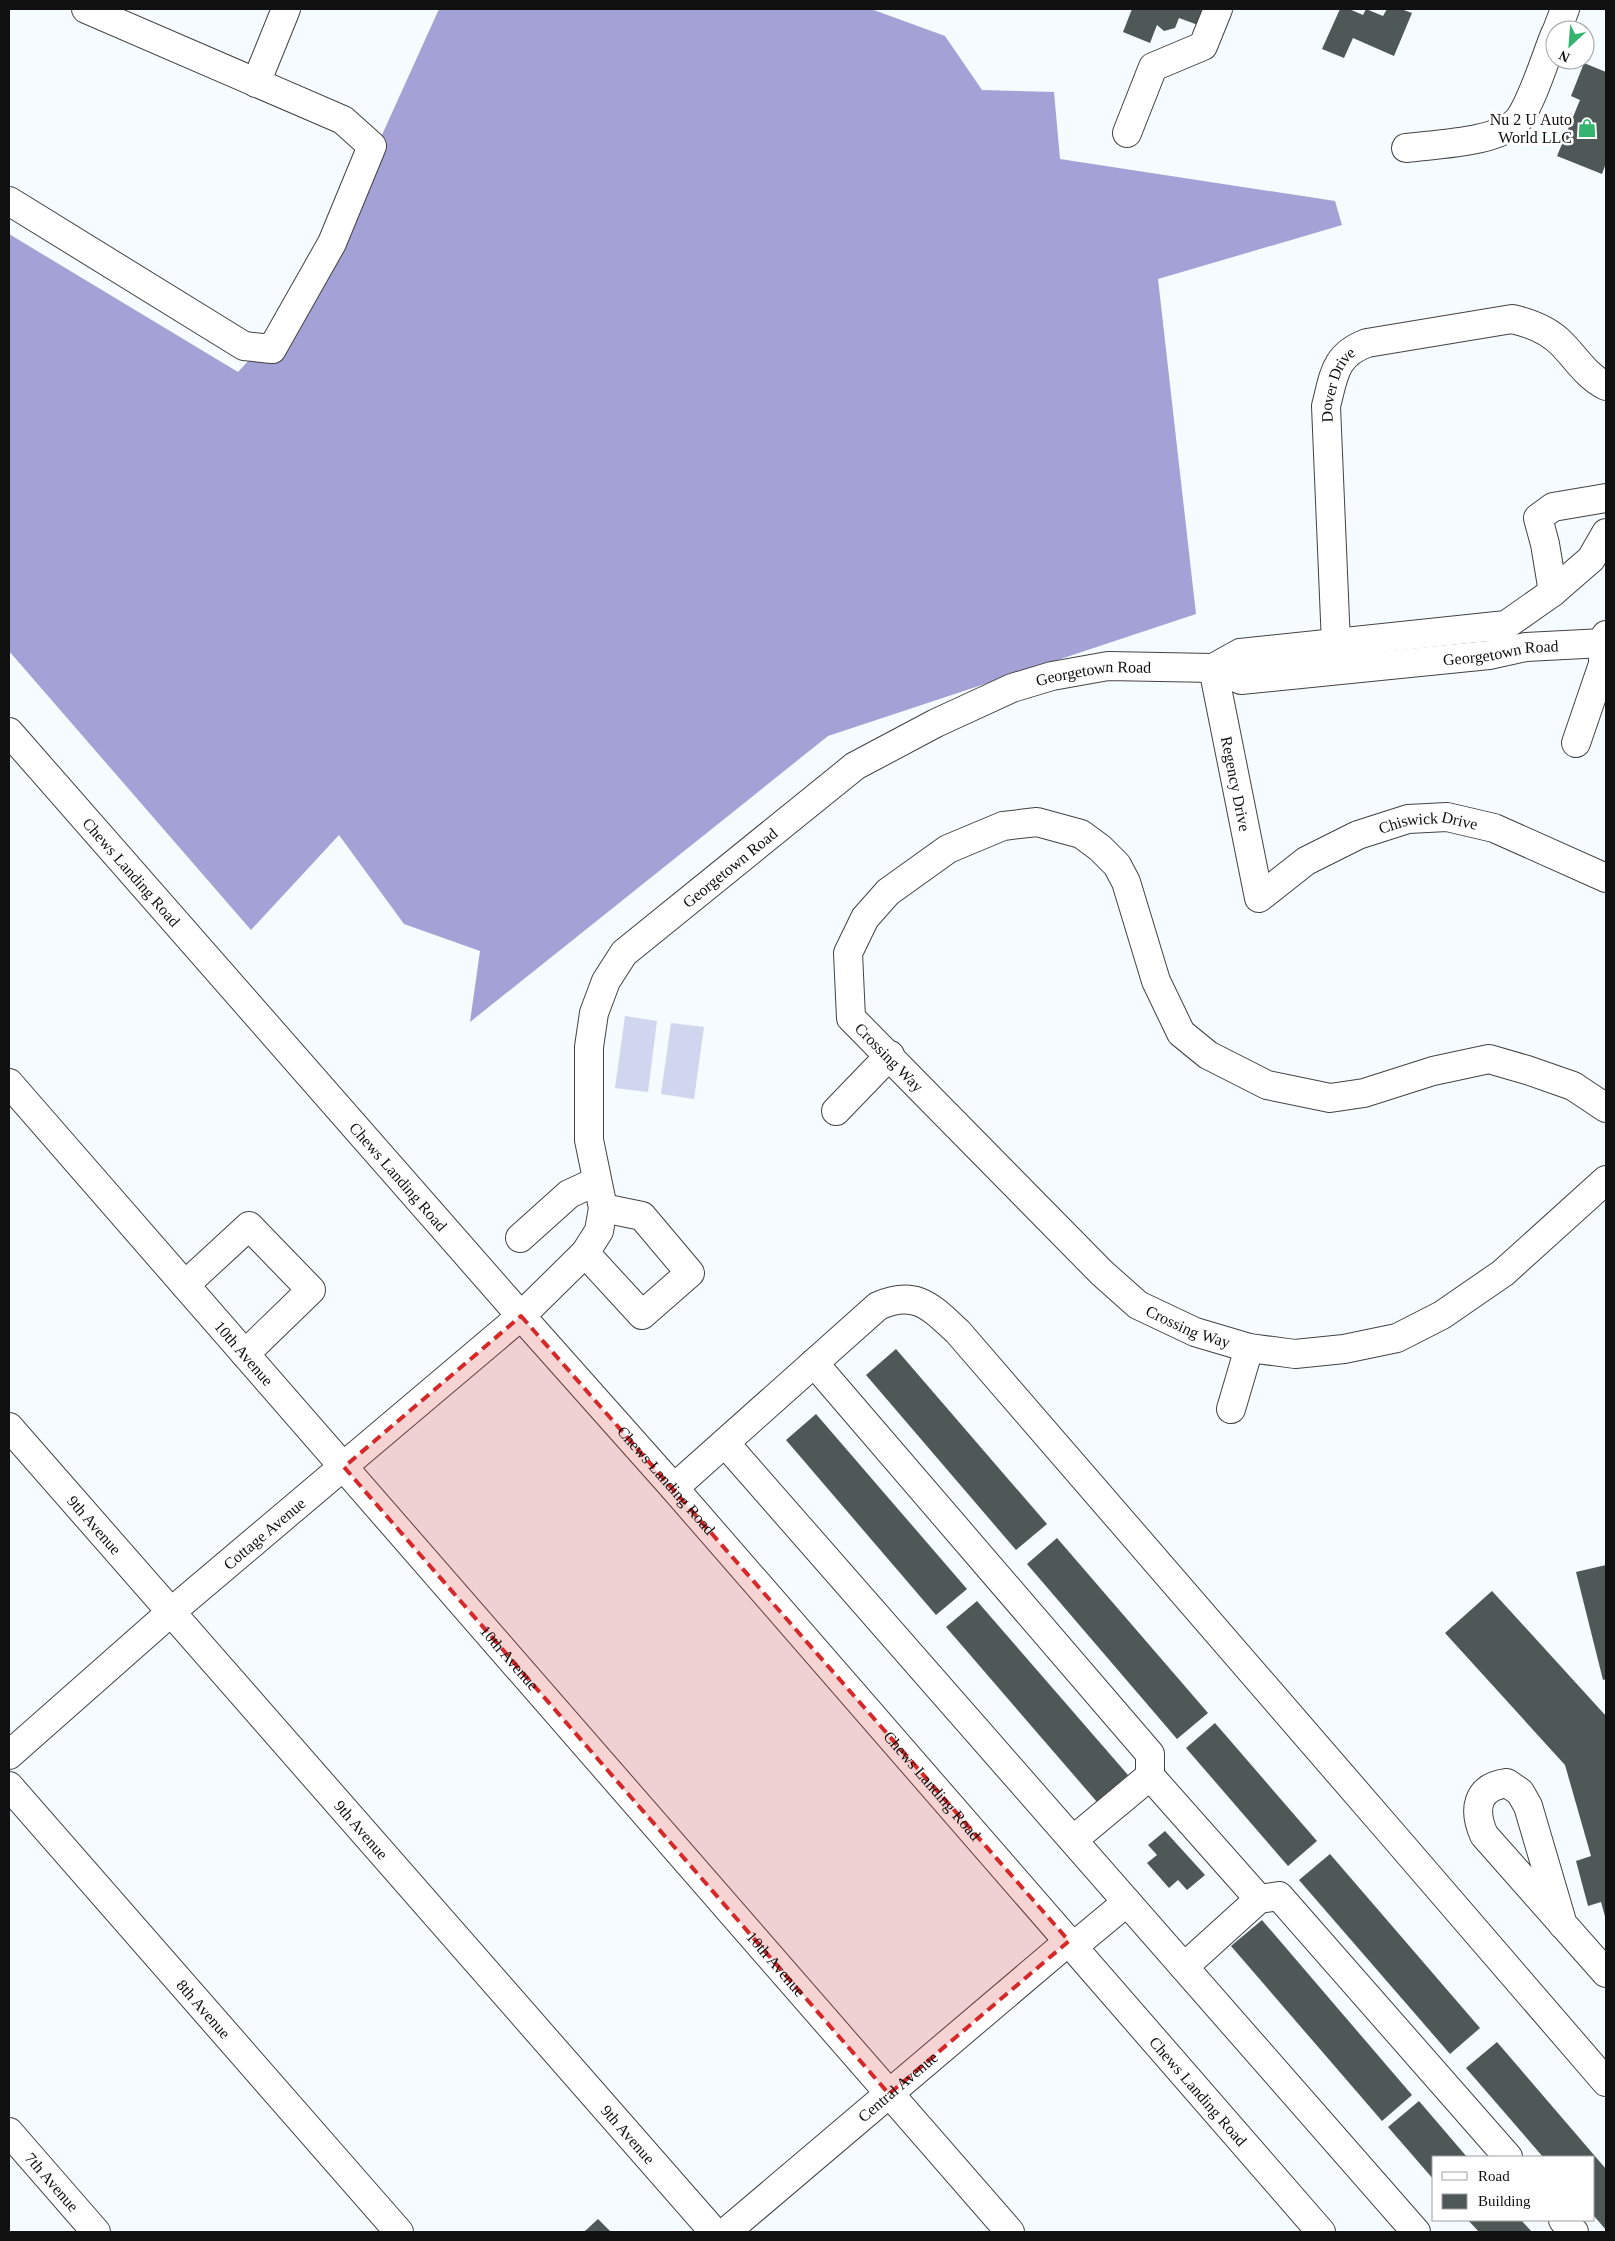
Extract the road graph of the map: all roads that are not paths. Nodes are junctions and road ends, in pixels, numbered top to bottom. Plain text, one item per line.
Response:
1 (86, 9) edge
2 (286, 9) edge
3 (1218, 9) edge
4 (1545, 58) edge
5 (256, 83) junction
6 (1127, 133) dead end
7 (1406, 148) dead end
8 (9, 201) edge
9 (1606, 386) edge
10 (1606, 498) edge
11 (1606, 533) edge
12 (1552, 592) junction
13 (1507, 637) junction
14 (1605, 639) edge
15 (1336, 644) junction
16 (1213, 668) junction
17 (9, 732) edge
18 (1576, 743) dead end
19 (1606, 878) edge
20 (1259, 898) joint
21 (890, 1055) junction
22 (9, 1083) edge
23 (1606, 1108) edge
24 (836, 1111) dead end
25 (597, 1180) junction
26 (1606, 1180) edge
27 (603, 1208) junction
28 (520, 1238) dead end
29 (585, 1253) junction
30 (184, 1285) junction
31 (521, 1316) junction
32 (1249, 1348) junction
33 (245, 1354) junction
34 (814, 1363) junction
35 (1231, 1410) dead end
36 (9, 1427) edge
37 (725, 1443) junction
38 (344, 1467) junction
39 (674, 1488) junction
40 (171, 1612) junction
41 (9, 1755) edge
42 (1150, 1776) junction
43 (9, 1786) edge
44 (1073, 1840) junction
45 (1259, 1899) junction
46 (1127, 1902) junction
47 (1563, 1925) junction
48 (1072, 1944) junction
49 (1184, 1967) junction
50 (1606, 1973) edge
51 (1606, 2082) edge
52 (889, 2094) junction
53 (9, 2132) edge
54 (1507, 2156) edge
55 (1564, 2221) edge
56 (96, 2232) edge
57 (399, 2232) edge
58 (714, 2232) edge
59 (726, 2232) edge
60 (1010, 2232) edge
61 (1321, 2232) edge
62 (1416, 2232) edge
63 (1574, 2232) edge

1 - 5 street
2 - 5 street
3 - 6 street
4 - 7 street
5 - 8 street
9 - 15 street, Dover Drive
10 - 12 street
11 - 12 street, Georgetown Road
12 - 13 street, Georgetown Road
13 - 14 street, Georgetown Road
13 - 15 street, Georgetown Road
13 - 16 street, Georgetown Road
14 - 18 street
15 - 16 street, Georgetown Road
16 - 20 street, Regency Drive
16 - 25 street, Georgetown Road
17 - 31 street, Chews Landing Road
19 - 20 street, Chiswick Drive
21 - 23 street, Crossing Way
21 - 24 street
21 - 32 street, Crossing Way
22 - 30 street, 10th Avenue
25 - 27 street, Georgetown Road
25 - 28 street
26 - 32 street, Crossing Way
27 - 29 street, Georgetown Road
27 - 29 street
29 - 31 street, Georgetown Road
30 - 33 street, 10th Avenue
30 - 33 street
31 - 38 street, Cottage Avenue
31 - 39 street, Chews Landing Road
32 - 35 street
33 - 38 street, 10th Avenue
34 - 37 street
34 - 42 street
34 - 51 street
36 - 40 street, 9th Avenue
37 - 39 street
37 - 44 street
38 - 40 street, Cottage Avenue
38 - 52 street, 10th Avenue
39 - 48 street, Chews Landing Road
40 - 41 street, Cottage Avenue
40 - 58 street, 9th Avenue
42 - 44 street
42 - 45 street
43 - 57 street, 8th Avenue
44 - 46 street
45 - 49 street
45 - 54 street
46 - 48 street, Central Avenue
46 - 49 street
47 - 47 street
47 - 50 street
48 - 52 street, Central Avenue
48 - 61 street, Chews Landing Road
49 - 62 street
52 - 59 street, Central Avenue
52 - 60 street, 10th Avenue
53 - 56 street, 7th Avenue
55 - 63 street

